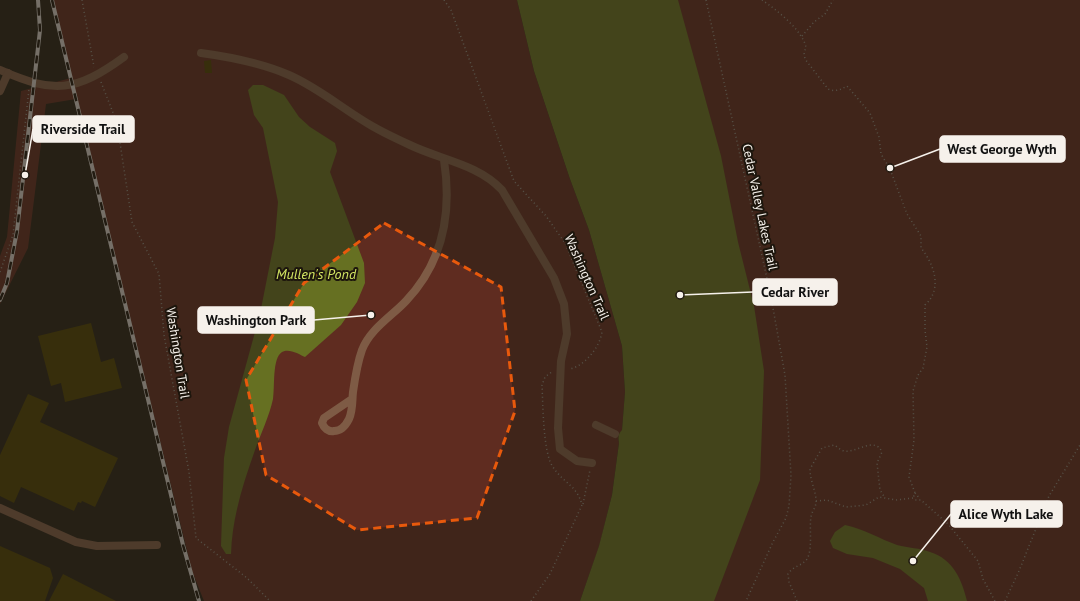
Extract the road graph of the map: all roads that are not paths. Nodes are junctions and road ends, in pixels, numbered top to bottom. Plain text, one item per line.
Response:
1 (201, 53) dead end
2 (124, 57) dead end
3 (4, 71) edge
4 (0, 91) edge
5 (444, 160) junction
6 (352, 399) dead end
7 (596, 425) dead end
8 (615, 434) dead end
9 (592, 463) road end
10 (0, 508) edge
11 (157, 545) dead end

1 - 5 street
2 - 3 street
3 - 4 street
5 - 6 street
5 - 9 street
7 - 8 street
10 - 11 street

